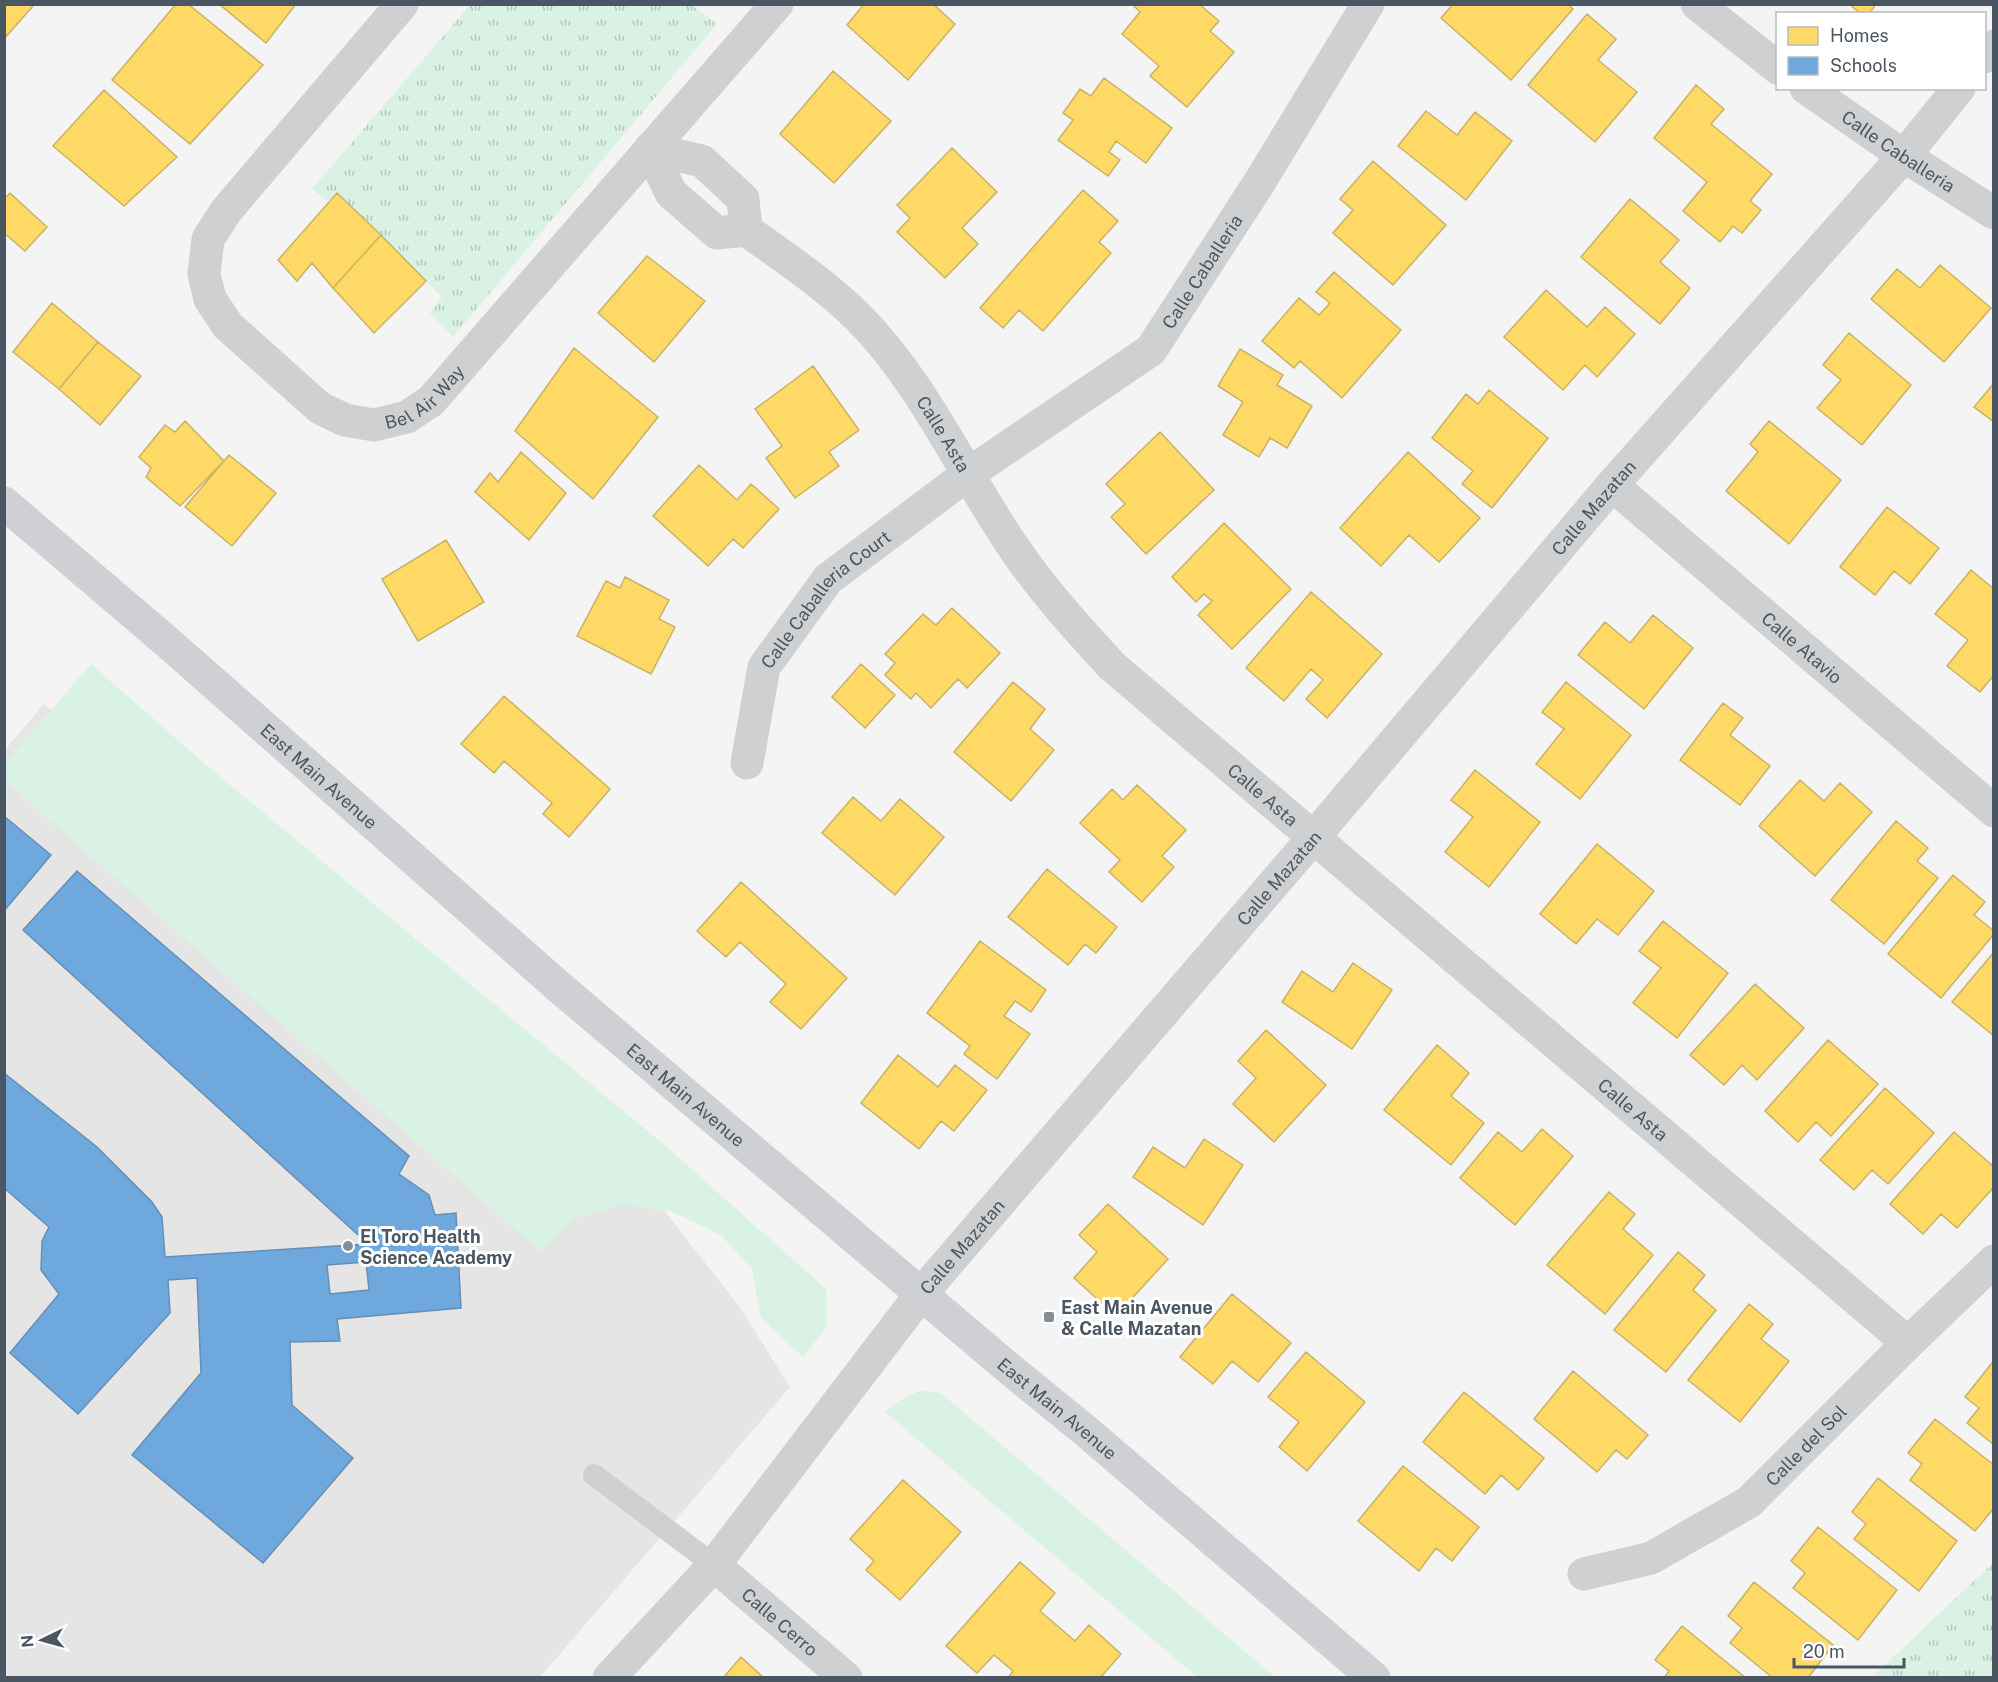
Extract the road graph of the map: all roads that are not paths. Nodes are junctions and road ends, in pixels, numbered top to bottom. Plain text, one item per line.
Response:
1 (402, 4) edge
2 (777, 4) edge
3 (1368, 4) edge
4 (1697, 4) edge
5 (1776, 67) edge
6 (1809, 90) edge
7 (1957, 90) edge
8 (650, 149) junction
9 (1904, 156) junction
10 (1994, 213) edge
11 (746, 230) junction
12 (968, 474) junction
13 (1612, 485) junction
14 (4, 503) edge
15 (747, 763) dead end
16 (1994, 811) edge
17 (1313, 838) junction
18 (1994, 1261) edge
19 (921, 1294) junction
20 (1908, 1342) junction
21 (594, 1475) dead end
22 (714, 1565) junction
23 (1584, 1574) dead end
24 (609, 1677) edge
25 (846, 1677) edge
26 (1374, 1677) edge

1 - 8 street, Bel Air Way
2 - 8 street, Bel Air Way
3 - 12 street, Calle Caballeria
4 - 5 street
6 - 9 street, Calle Caballeria
7 - 9 street, Calle Mazatan
8 - 11 street
8 - 11 street
9 - 10 street, Calle Caballeria
9 - 13 street, Calle Mazatan
11 - 12 street, Calle Asta
12 - 15 street, Calle Caballeria Court
12 - 17 street, Calle Asta
13 - 16 street, Calle Atavio
13 - 17 street, Calle Mazatan
14 - 19 main road, East Main Avenue
17 - 19 street, Calle Mazatan
17 - 20 street, Calle Asta
18 - 20 street, Calle del Sol
19 - 22 street, Calle Mazatan
19 - 26 main road, East Main Avenue
20 - 23 street, Calle del Sol
21 - 22 lane
22 - 24 street, Calle Mazatan
22 - 25 street, Calle Cerro

